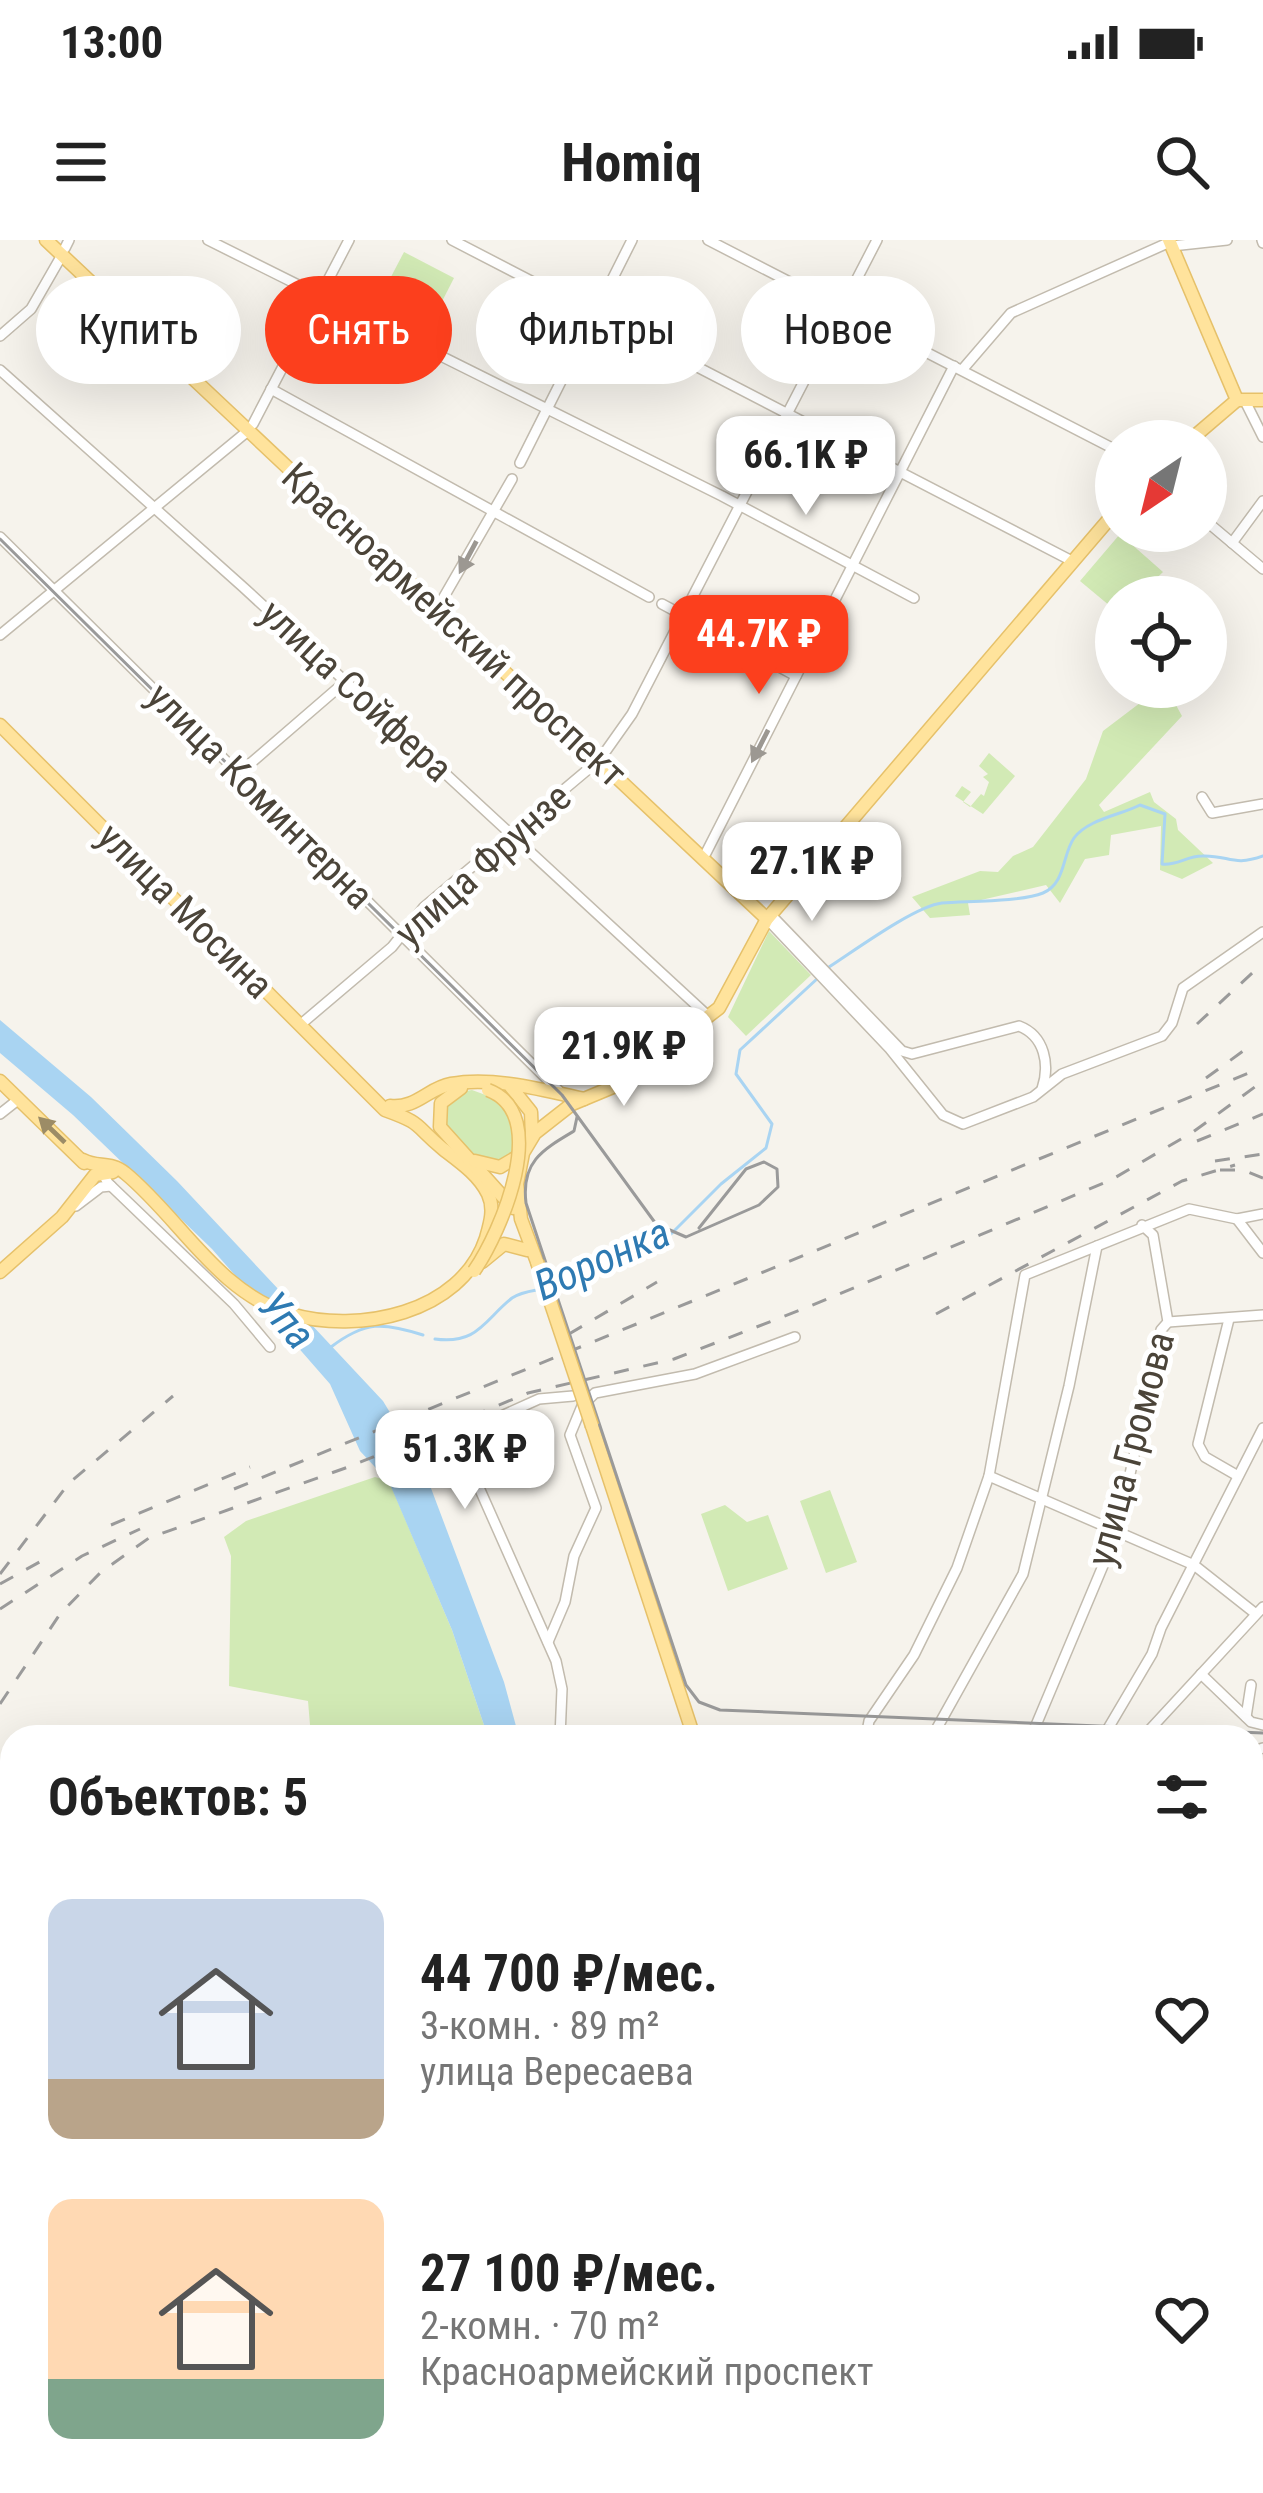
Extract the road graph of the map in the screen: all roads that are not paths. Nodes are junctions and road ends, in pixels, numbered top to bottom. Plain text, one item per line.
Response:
1 (46, 240) edge
2 (208, 240) edge
3 (349, 240) edge
4 (452, 240) edge
5 (632, 240) edge
6 (709, 240) edge
7 (877, 240) edge
8 (1227, 240) edge
9 (1171, 243) edge
10 (63, 246) edge
11 (280, 276) edge
12 (330, 276) edge
13 (521, 276) edge
14 (612, 276) edge
15 (779, 276) edge
16 (858, 276) edge
17 (0, 337) edge
18 (935, 356) edge
19 (452, 362) edge
20 (958, 368) junction
21 (0, 370) edge
22 (717, 377) edge
23 (275, 384) edge
24 (558, 384) edge
25 (803, 384) edge
26 (272, 389) junction
27 (1240, 400) junction
28 (1263, 400) edge
29 (546, 409) junction
30 (788, 414) junction
31 (1215, 420) edge
32 (251, 427) junction
33 (1263, 436) edge
34 (1095, 439) edge
35 (520, 463) dead end
36 (899, 471) junction
37 (512, 479) dead end
38 (1263, 501) edge
39 (739, 506) junction
40 (155, 511) junction
41 (493, 511) junction
42 (1095, 535) edge
43 (0, 537) edge
44 (1227, 538) edge
45 (1232, 542) junction
46 (1072, 561) junction
47 (852, 567) junction
48 (1263, 569) edge
49 (57, 593) junction
50 (650, 597) dead end
51 (914, 598) dead end
52 (441, 602) junction
53 (662, 604) dead end
54 (683, 616) junction
55 (0, 635) edge
56 (796, 676) junction
57 (346, 681) junction
58 (0, 725) edge
59 (600, 758) junction
60 (237, 775) junction
61 (1202, 797) dead end
62 (1263, 805) edge
63 (510, 835) junction
64 (706, 853) junction
65 (424, 907) junction
66 (769, 917) junction
67 (390, 925) junction
68 (1263, 932) edge
69 (401, 937) junction
70 (838, 990) junction
71 (708, 1016) junction
72 (300, 1025) junction
73 (912, 1054) junction
74 (904, 1068) junction
75 (1047, 1069) junction
76 (1062, 1074) junction
77 (0, 1082) edge
78 (510, 1087) junction
79 (461, 1088) junction
80 (1042, 1089) junction
81 (432, 1092) junction
82 (371, 1096) junction
83 (19, 1099) junction
84 (574, 1100) junction
85 (0, 1114) edge
86 (426, 1131) junction
87 (531, 1139) junction
88 (523, 1153) junction
89 (82, 1160) junction
90 (468, 1164) junction
91 (111, 1171) junction
92 (85, 1186) junction
93 (111, 1186) junction
94 (1263, 1214) edge
95 (62, 1217) junction
96 (521, 1219) junction
97 (1237, 1220) junction
98 (1142, 1226) junction
99 (1097, 1246) junction
100 (527, 1250) joint
101 (1263, 1253) edge
102 (537, 1262) junction
103 (474, 1270) junction
104 (218, 1271) junction
105 (0, 1272) edge
106 (1263, 1315) edge
107 (1229, 1319) junction
108 (1168, 1322) junction
109 (795, 1337) dead end
110 (270, 1347) dead end
111 (573, 1396) dead end
112 (1263, 1428) edge
113 (989, 1476) junction
114 (1238, 1476) junction
115 (1041, 1501) junction
116 (1118, 1530) junction
117 (1194, 1565) junction
118 (1260, 1611) edge
119 (548, 1642) junction
120 (1201, 1674) junction
121 (1251, 1685) dead end
122 (1246, 1717) junction
123 (560, 1725) edge
124 (690, 1725) edge
125 (868, 1725) edge
126 (939, 1725) edge
127 (1036, 1725) edge
128 (1110, 1725) edge
129 (1154, 1725) edge
130 (1263, 1725) edge

1 - 10 main road, Красноармейский проспект
2 - 11 street
3 - 12 street
4 - 13 street
5 - 14 street
6 - 15 street
7 - 16 street, улица Фрунзе
8 - 9 street
9 - 20 street
9 - 27 main road
10 - 17 street
10 - 32 main road, Красноармейский проспект
18 - 20 street
19 - 29 street
20 - 34 street
20 - 36 street
21 - 40 street, улица Сойфера
22 - 30 street
23 - 26 street
24 - 29 street
25 - 30 street, улица Фрунзе
26 - 32 street
26 - 41 street
27 - 28 main road
27 - 31 main road
27 - 33 street
29 - 35 street
29 - 39 street
30 - 36 street
30 - 39 street, улица Фрунзе
32 - 40 street
32 - 52 main road, Красноармейский проспект
32 - 59 main road, Красноармейский проспект
36 - 46 street
36 - 47 street
37 - 41 street
38 - 45 street
39 - 47 street
39 - 54 street, улица Фрунзе
40 - 49 street
40 - 57 street, улица Сойфера
41 - 50 street
41 -> 52 street
42 - 46 main road
43 - 49 street, улица Коминтерна
44 - 45 street
45 - 48 street
46 - 66 main road
47 - 51 street
47 - 56 street
49 - 55 street
49 - 60 street, улица Коминтерна
52 - 59 main road, Красноармейский проспект
53 - 54 street
54 - 56 street
54 - 59 street, улица Фрунзе
56 -> 64 street
57 - 60 street
57 - 63 street, улица Сойфера
58 - 72 main road, улица Мосина
59 - 63 street, улица Фрунзе
59 - 64 main road, Красноармейский проспект
59 - 66 main road, Красноармейский проспект
60 - 67 street, улица Коминтерна
61 - 62 street
63 - 65 street, улица Фрунзе
63 - 71 street, улица Сойфера
64 - 66 main road, Красноармейский проспект
65 - 67 street
65 - 69 street, улица Фрунзе
66 - 70 street, Красноармейский проспект
66 - 71 main road
67 - 69 street, улица Коминтерна
68 - 76 street
69 - 72 street, улица Фрунзе
69 - 84 street, улица Коминтерна
70 - 73 street, Красноармейский проспект
70 - 74 street, Красноармейский проспект
71 - 84 main road
72 - 82 main road, улица Мосина
73 - 74 street
73 - 75 street
74 - 80 street, Красноармейский проспект
75 - 76 street
75 - 80 street
76 - 80 street
77 - 83 main road
78 - 81 main road
78 - 84 main road
78 - 87 main road
79 - 81 main road
79 - 90 main road
79 - 103 main road, bridge
81 - 82 main road
81 - 86 main road
82 - 86 main road, улица Мосина
83 - 85 street
89 -> 83 main road
84 - 87 main road
86 - 90 main road, улица Мосина
87 - 88 main road
88 - 90 main road
88 - 96 main road
89 - 92 main road
89 - 104 main road
90 - 96 main road
90 - 104 main road, bridge
91 - 92 main road
91 - 93 street
91 - 104 main road
92 - 95 main road
93 - 95 street
93 - 110 street
94 - 97 street
95 - 105 main road
96 - 102 main road
97 - 98 street
97 - 101 street
98 - 99 street
98 - 108 street, улица Громова
99 - 113 street
99 - 115 street
100 - 102 street
100 - 103 main road, bridge
102 - 124 main road, bridge
103 - 104 main road
106 - 107 street
107 - 108 street
107 - 114 street
108 - 116 street, улица Громова
109 - 119 street
111 - 119 street
112 - 114 street
113 - 115 street
113 - 125 street
114 - 117 street
115 - 116 street
115 - 126 street
116 - 117 street
116 - 127 street, улица Громова
117 - 118 street
117 - 128 street
118 - 120 street
119 - 123 street
120 - 122 street
120 - 129 street
121 - 122 street
122 - 130 street

